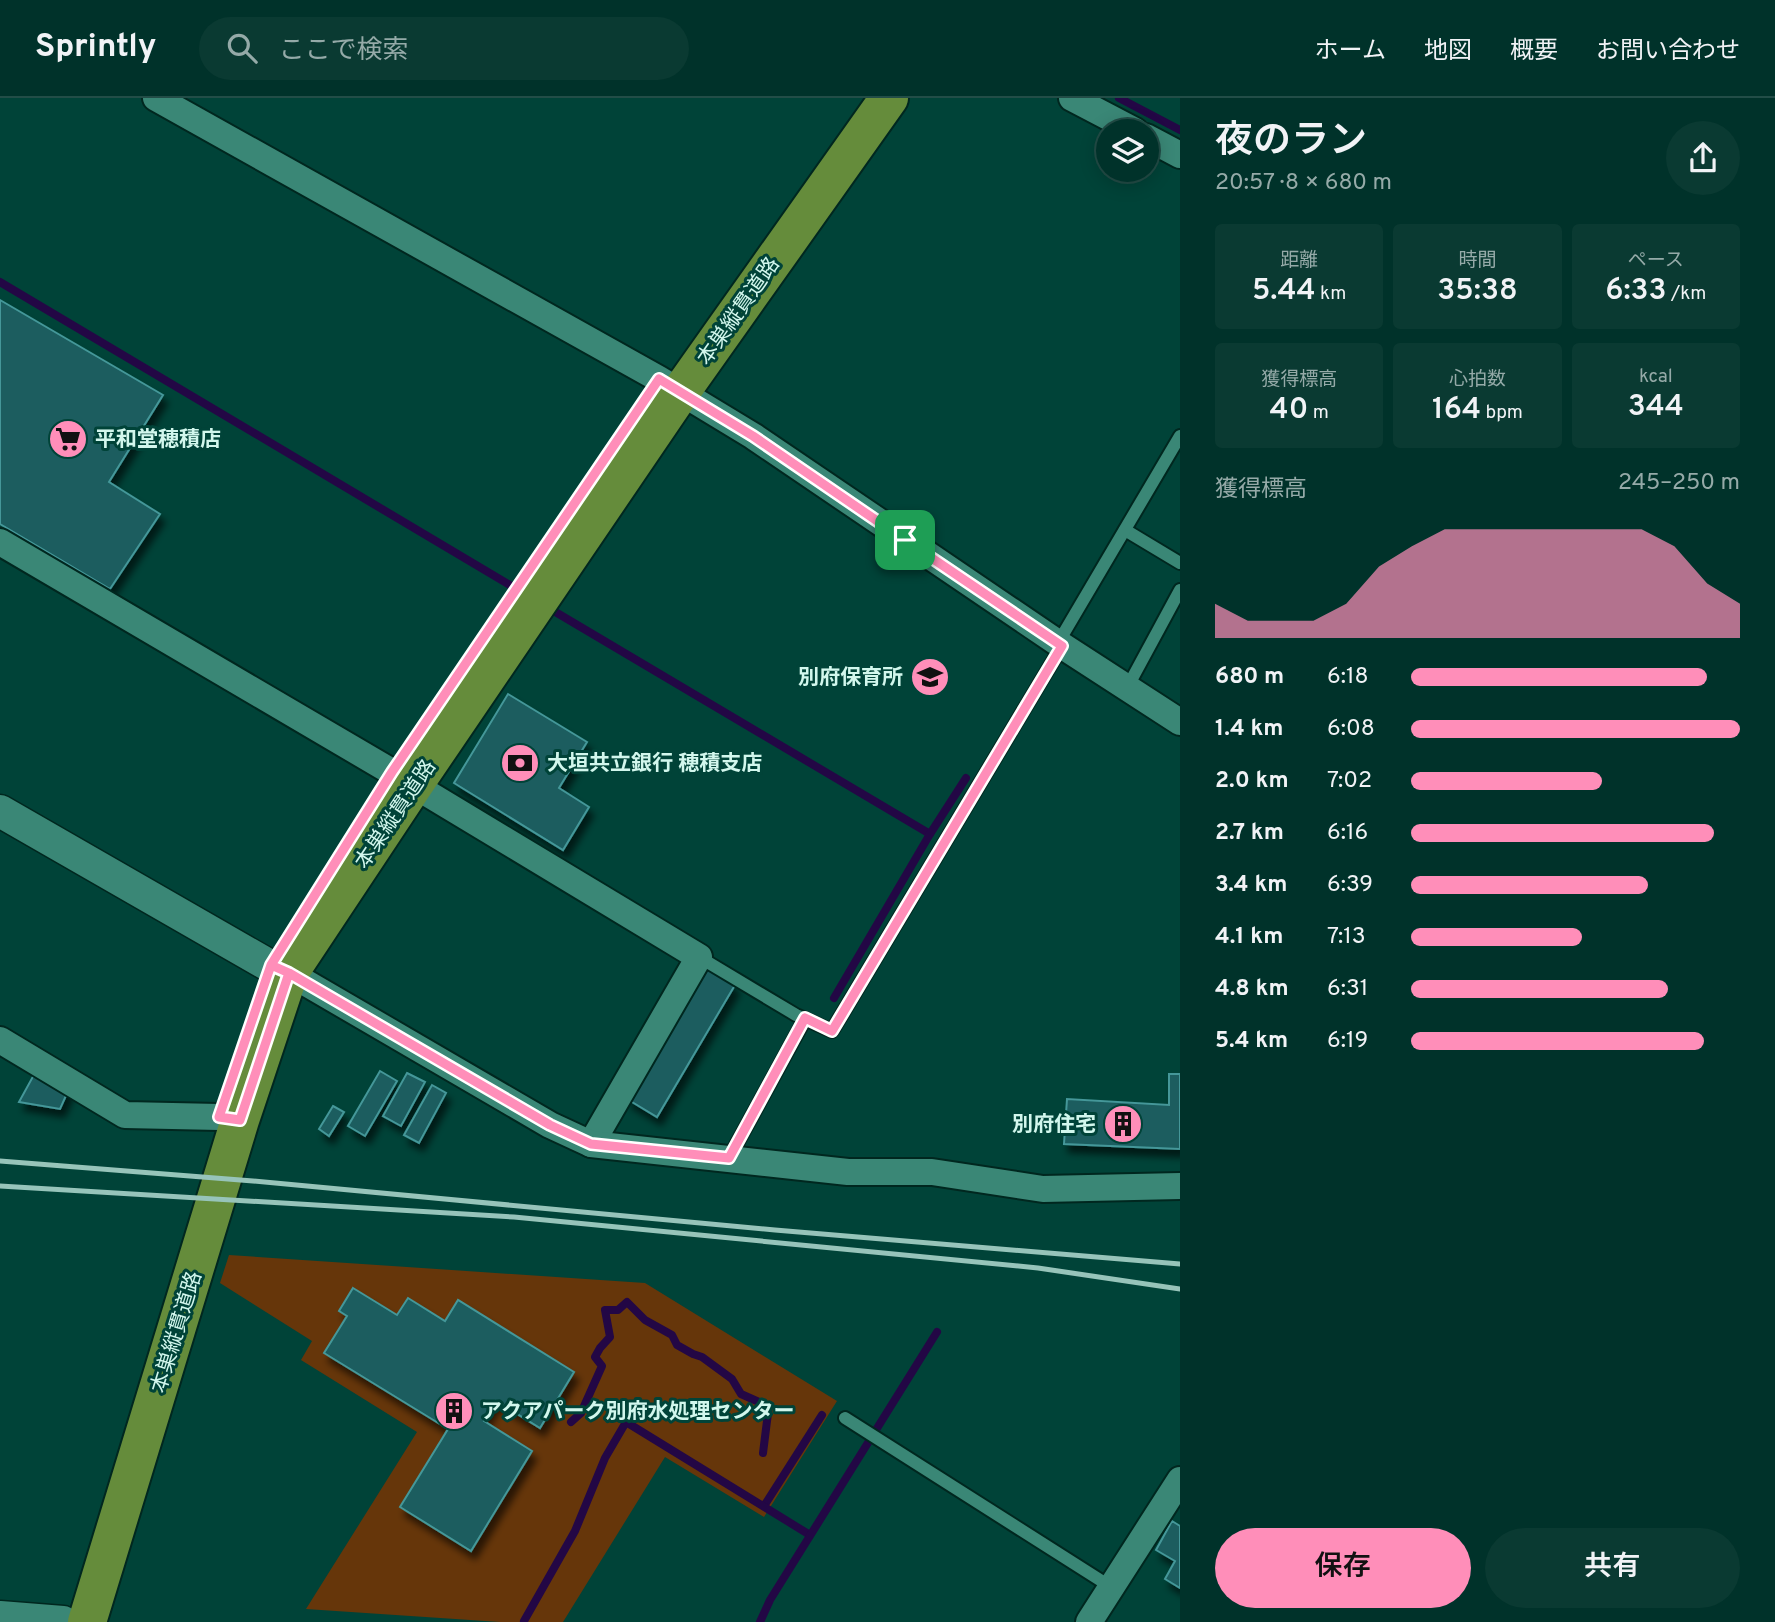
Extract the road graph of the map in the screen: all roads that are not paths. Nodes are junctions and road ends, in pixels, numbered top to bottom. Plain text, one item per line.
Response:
1 (156, 98) edge
2 (858, 98) edge
3 (889, 98) edge
4 (1072, 98) edge
5 (1112, 119) edge
6 (1159, 144) edge
7 (1180, 155) edge
8 (669, 386) junction
9 (1180, 436) edge
10 (1125, 530) junction
11 (0, 542) edge
12 (1180, 564) edge
13 (1180, 590) edge
14 (1060, 645) junction
15 (1127, 688) junction
16 (1180, 722) edge
17 (403, 779) junction
18 (0, 811) edge
19 (699, 957) junction
20 (280, 969) junction
21 (805, 1018) junction
22 (0, 1040) edge
23 (230, 1119) junction
24 (591, 1144) junction
25 (729, 1158) junction
26 (1180, 1186) edge
27 (845, 1418) dead end
28 (1180, 1480) edge
29 (1111, 1587) junction
30 (0, 1617) edge
31 (62, 1622) edge
32 (87, 1622) edge
33 (1089, 1622) edge

1 - 8 street
2 - 8 main road, 本巣縦貫道路
3 - 8 main road, 本巣縦貫道路
4 - 5 street
6 - 7 street
8 - 14 street
8 - 17 main road, 本巣縦貫道路
9 - 10 lane
10 - 12 lane
10 - 14 lane
11 - 17 street
13 - 15 lane
14 - 15 street
14 - 21 lane
15 - 16 street
17 - 19 street
17 - 20 main road, 本巣縦貫道路
18 - 20 street
19 - 21 lane
19 - 24 street
20 - 23 main road, 本巣縦貫道路
20 - 24 street
21 - 25 lane
22 - 23 street
23 - 31 main road, 本巣縦貫道路
23 - 32 main road, 本巣縦貫道路
24 - 25 street
25 - 26 street
27 - 29 lane
28 - 29 street
29 - 33 street
30 - 31 street

